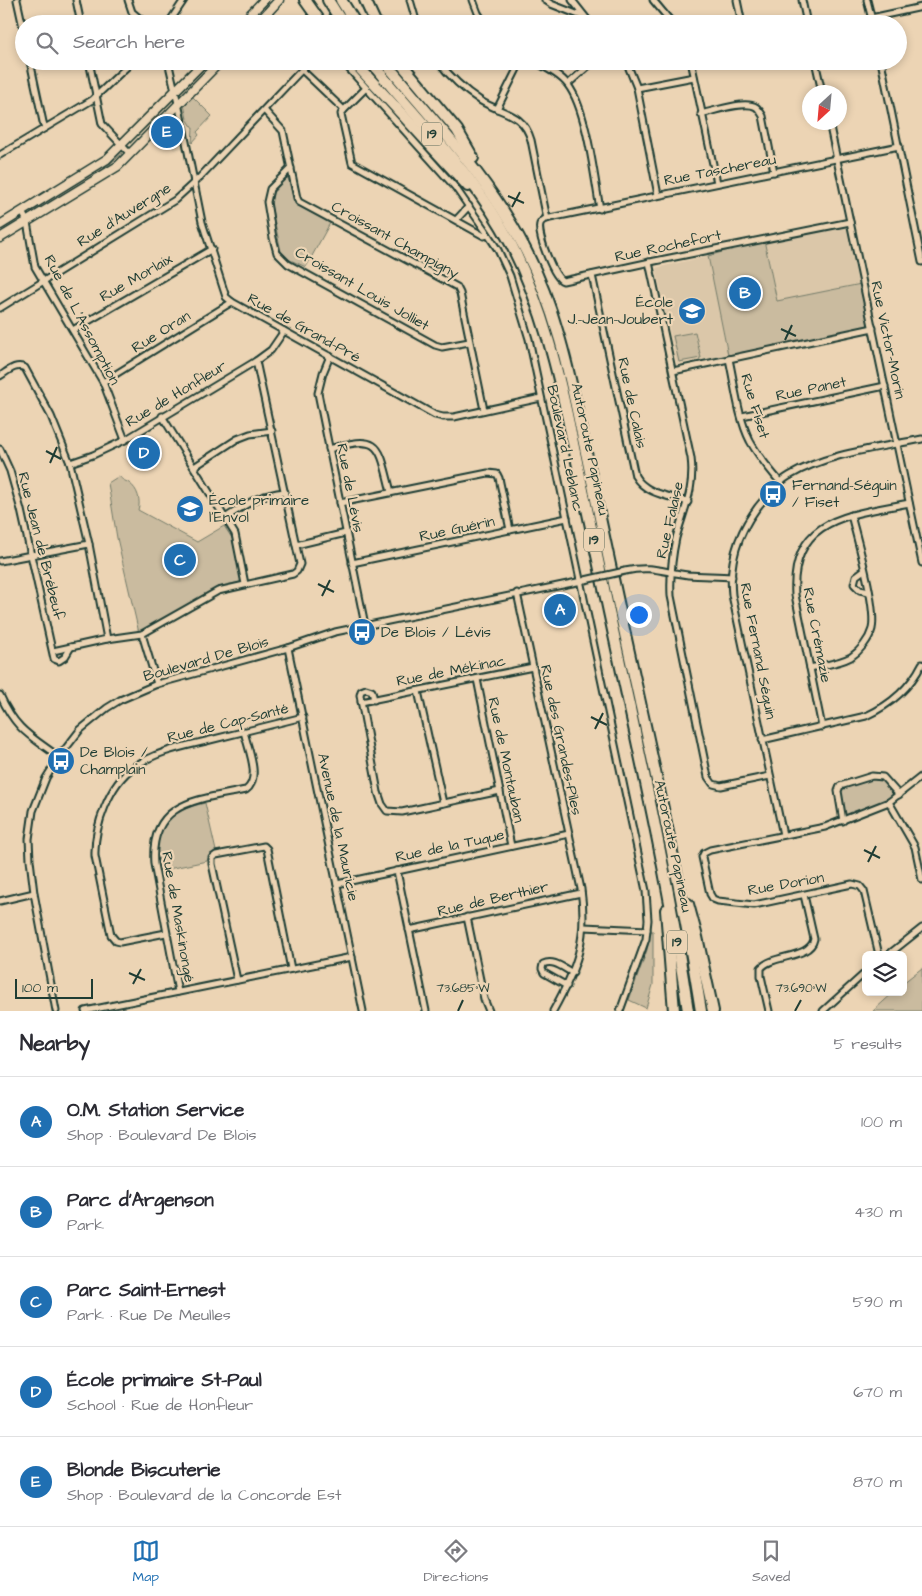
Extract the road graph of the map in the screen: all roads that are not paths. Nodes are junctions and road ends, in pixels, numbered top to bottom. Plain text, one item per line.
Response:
1 (17, 0) edge
2 (76, 0) edge
3 (128, 0) edge
4 (184, 0) edge
5 (264, 0) edge
6 (279, 0) edge
7 (294, 0) edge
8 (328, 0) edge
9 (341, 0) edge
10 (365, 0) edge
11 (410, 0) edge
12 (473, 0) edge
13 (545, 0) edge
14 (572, 0) edge
15 (654, 0) edge
16 (732, 0) edge
17 (737, 0) edge
18 (802, 0) edge
19 (867, 0) edge
20 (307, 2) edge
21 (922, 7) edge
22 (740, 14) joint
23 (20, 15) edge
24 (79, 15) edge
25 (136, 15) edge
26 (174, 15) edge
27 (250, 15) edge
28 (265, 15) edge
29 (316, 15) edge
30 (337, 15) edge
31 (350, 15) edge
32 (372, 15) edge
33 (414, 15) edge
34 (479, 15) edge
35 (579, 15) edge
36 (583, 15) edge
37 (666, 15) edge
38 (805, 15) edge
39 (871, 15) edge
40 (893, 15) edge
41 (32, 70) edge
42 (91, 70) edge
43 (124, 70) edge
44 (170, 70) edge
45 (196, 70) edge
46 (212, 70) edge
47 (302, 70) joint
48 (350, 70) edge
49 (361, 70) edge
50 (378, 70) edge
51 (392, 70) edge
52 (407, 70) edge
53 (445, 70) edge
54 (516, 70) edge
55 (550, 70) edge
56 (584, 70) edge
57 (630, 70) edge
58 (693, 70) edge
59 (817, 70) edge
60 (883, 70) edge
61 (694, 77) junction
62 (568, 84) junction
63 (820, 85) edge
64 (366, 88) junction
65 (637, 88) junction
66 (175, 92) junction
67 (96, 97) junction
68 (178, 105) junction
69 (497, 109) junction
70 (264, 110) junction
71 (344, 110) junction
72 (701, 114) junction
73 (45, 128) junction
74 (831, 130) edge
75 (122, 146) junction
76 (899, 146) junction
77 (130, 154) junction
78 (0, 155) edge
79 (836, 159) junction
80 (291, 168) junction
81 (774, 172) junction
82 (717, 183) junction
83 (194, 184) junction
84 (658, 195) junction
85 (469, 206) junction
86 (494, 206) junction
87 (600, 209) junction
88 (22, 211) junction
89 (547, 219) junction
90 (456, 220) junction
91 (26, 222) junction
92 (850, 222) junction
93 (0, 224) edge
94 (922, 229) edge
95 (915, 230) junction
96 (488, 235) junction
97 (0, 238) edge
98 (212, 249) junction
99 (649, 262) junction
100 (922, 262) edge
101 (592, 275) junction
102 (44, 282) junction
103 (232, 302) junction
104 (0, 308) edge
105 (873, 328) junction
106 (73, 330) junction
107 (284, 331) junction
108 (470, 342) junction
109 (330, 356) junction
110 (729, 359) junction
111 (256, 361) junction
112 (673, 371) junction
113 (0, 376) edge
114 (103, 382) junction
115 (885, 386) junction
116 (541, 398) junction
117 (484, 410) junction
118 (162, 416) junction
119 (742, 416) junction
120 (272, 431) junction
121 (922, 439) edge
122 (125, 440) junction
123 (897, 444) junction
124 (0, 449) edge
125 (329, 449) junction
126 (70, 463) junction
127 (194, 467) junction
128 (780, 482) junction
129 (285, 492) junction
130 (391, 492) junction
131 (688, 502) junction
132 (340, 503) junction
133 (909, 503) junction
134 (851, 515) junction
135 (225, 518) junction
136 (567, 518) junction
137 (510, 530) junction
138 (346, 533) junction
139 (89, 544) junction
140 (296, 545) junction
141 (30, 555) junction
142 (0, 561) edge
143 (352, 563) junction
144 (922, 564) edge
145 (864, 570) junction
146 (671, 572) junction
147 (732, 577) junction
148 (582, 580) junction
149 (245, 584) junction
150 (869, 592) junction
151 (518, 593) junction
152 (365, 625) junction
153 (142, 634) junction
154 (107, 638) junction
155 (72, 647) junction
156 (288, 648) junction
157 (53, 651) junction
158 (922, 664) edge
159 (533, 668) junction
160 (810, 668) junction
161 (920, 674) edge
162 (476, 679) junction
163 (157, 684) junction
164 (418, 691) junction
165 (0, 695) edge
166 (374, 700) junction
167 (361, 702) junction
168 (303, 717) junction
169 (822, 727) junction
170 (244, 731) junction
171 (762, 740) junction
172 (58, 757) junction
173 (770, 776) junction
174 (922, 776) edge
175 (500, 791) junction
176 (900, 795) junction
177 (889, 802) junction
178 (443, 803) junction
179 (843, 821) junction
180 (569, 834) junction
181 (782, 836) junction
182 (511, 846) junction
183 (670, 846) junction
184 (397, 871) junction
185 (664, 874) junction
186 (922, 880) edge
187 (337, 884) junction
188 (581, 892) junction
189 (34, 893) junction
190 (804, 894) junction
191 (0, 901) edge
192 (467, 917) junction
193 (584, 927) junction
194 (922, 928) edge
195 (410, 930) junction
196 (647, 930) junction
197 (166, 933) junction
198 (877, 951) edge
199 (893, 951) edge
200 (352, 956) junction
201 (291, 969) junction
202 (573, 973) junction
203 (862, 976) edge
204 (237, 980) junction
205 (567, 986) junction
206 (178, 992) junction
207 (121, 1004) junction
208 (56, 1011) edge
209 (85, 1011) edge
210 (123, 1011) edge
211 (362, 1011) edge
212 (426, 1011) edge
213 (490, 1011) edge
214 (553, 1011) edge
215 (620, 1011) edge
216 (674, 1011) edge
217 (688, 1011) edge
218 (701, 1011) edge
219 (713, 1011) edge
220 (769, 1011) edge
221 (823, 1011) edge

1 - 23 street
2 - 24 street
3 - 25 street
4 - 26 street
5 - 27 street
6 - 28 street
7 - 20 highway
8 - 30 highway
9 - 31 highway
10 - 32 highway
11 - 33 street
12 - 34 street
13 - 35 street
14 - 36 street
15 - 37 street
16 - 22 street
17 - 22 street
18 - 38 street
19 - 39 street
20 - 29 highway
21 - 40 street
41 - 73 street
42 - 67 street
43 - 67 street
44 - 66 street, Rue de Grand-Pré
45 - 66 street
46 - 68 street
47 - 70 street, Rue d'Auvergne
47 - 71 street
48 - 64 street, Boulevard Leblanc
49 - 86 highway
50 - 86 highway, Autoroute Papineau / 19
51 - 86 highway, Autoroute Papineau / 19
52 - 86 highway
53 - 69 street
54 - 69 street
55 - 62 street
56 - 62 street
57 - 65 street
58 - 61 street
59 - 63 street
60 - 76 street
61 - 65 street
61 - 72 street
62 - 87 street
64 - 71 street
64 - 85 street, Boulevard Leblanc
65 - 84 street
66 - 68 street, Rue de Grand-Pré
66 - 75 street
67 - 73 street
67 - 75 street
68 - 77 street
68 - 83 street, Rue de Grand-Pré
69 - 89 street
70 - 80 street, Croissant Champigny
70 - 83 street, Rue d'Auvergne
71 - 90 street
72 - 81 street
72 - 82 street
73 - 78 street
74 - 79 street, Rue Victor-Morin
75 - 77 street
75 - 88 street
76 - 79 street, Rue Taschereau
76 - 95 street
77 - 91 street
79 - 81 street, Rue Taschereau
79 - 92 street, Rue Victor-Morin
80 - 108 street, Croissant Champigny
80 - 108 street, Croissant Louis Jolliet
81 - 82 street, Rue Taschereau
82 - 84 street, Rue Taschereau
83 - 98 street, Rue de Grand-Pré
83 - 102 street, Rue d'Auvergne
84 - 87 street, Rue Taschereau
85 - 90 street
85 - 96 street, Boulevard Leblanc
86 - 183 highway, Autoroute Papineau / 19
86 - 185 highway, Autoroute Papineau / 19
87 - 89 street, Rue Taschereau
88 - 91 street, Rue de L'Assomption
88 - 93 street
89 - 101 street, Rue Rochefort
90 - 96 street
91 - 97 street
91 - 102 street, Rue de L'Assomption
92 - 99 street, Rue Rochefort
92 - 105 street, Rue Victor-Morin
94 - 95 street
95 - 100 street
96 - 116 street, Boulevard Leblanc
98 - 103 street, Rue de Grand-Pré
98 - 106 street, Rue Morlaix
99 - 101 street, Rue Rochefort
99 - 112 street, Rue Falaise
101 - 131 street, Rue de Calais
102 - 104 street, Rue d'Auvergne
102 - 106 street, Rue de L'Assomption
103 - 107 street, Rue de Grand-Pré
103 - 114 street, Rue Oran
105 - 110 street
105 - 115 street, Rue Victor-Morin
106 - 114 street, Rue de L'Assomption
107 - 109 street, Rue de Grand-Pré
107 - 111 street, Rue de Honfleur
108 - 117 street, Croissant Champigny
109 - 117 street, Rue de Grand-Pré
109 - 125 street, Rue de Lévis
110 - 112 street
110 - 119 street, Rue Fiset
111 - 118 street, Rue de Honfleur
111 - 120 street
112 - 131 street, Rue Falaise
113 - 126 street
114 - 122 street, Rue de L'Assomption
115 - 119 street, Rue Panet
115 - 123 street, Rue Victor-Morin
116 - 117 street, Rue de Grand-Pré
116 - 136 street, Boulevard Leblanc
118 - 122 street, Rue de Honfleur
118 - 127 street
119 - 128 street, Rue Fiset
120 - 127 street
120 - 129 street
121 - 123 street, Rue Fernand Séguin
122 - 126 street, Rue de Honfleur
123 - 128 street, Rue Fernand Séguin
123 - 133 street, Rue Victor-Morin
124 - 141 street, Rue Jean de Brébeuf
125 - 130 street
125 - 132 street, Rue de Lévis
126 - 139 street
127 - 135 street
128 - 147 street, Rue Fernand Séguin
129 - 135 street
129 - 140 street
130 - 132 street
130 - 137 street
131 - 146 street, Rue Falaise
132 - 138 street, Rue de Lévis
133 - 134 street, Rue Crémazie
133 - 144 street, Rue Victor-Morin
134 - 145 street
134 - 160 street, Rue Crémazie
135 - 149 street
136 - 137 street, Rue Guérin
136 - 148 street, Boulevard Leblanc
137 - 143 street, Rue Guérin
138 - 140 street
138 - 143 street, Rue de Lévis
139 - 141 street
139 - 154 street
140 - 149 street
141 - 142 street
141 - 157 street, Rue Jean de Brébeuf
143 - 152 street, Rue de Lévis
145 - 150 street
145 - 150 street
146 - 147 street, Boulevard De Blois
146 - 148 street, Boulevard De Blois, bridge
146 - 173 street, Rue Falaise
147 - 171 street, Rue Fernand Séguin
148 - 151 street, Boulevard De Blois
148 - 196 street, Boulevard Leblanc
149 - 153 street
150 - 160 street
151 - 152 street, Boulevard De Blois
151 - 159 street, Rue des Grandes-Piles
152 - 156 street, Boulevard De Blois
153 - 154 street
153 - 163 street
154 - 155 street
155 - 157 street
155 - 157 street
156 - 163 street, Boulevard De Blois
156 - 168 street, Avenue de la Mauricie
158 - 161 street
159 - 162 street, Rue de Mékinac
159 - 180 street, Rue des Grandes-Piles
160 - 169 street, Rue Crémazie
161 - 169 street
162 - 164 street, Rue de Mékinac
162 - 175 street, Rue de Montauban
163 - 172 street, Boulevard De Blois
164 - 166 street, Rue de Mékinac
164 - 178 street
165 - 172 street
166 - 167 street, Rue de Mékinac
166 - 167 street
167 - 178 street
168 - 170 street, Rue de Cap-Santé
168 - 187 street, Avenue de la Mauricie
169 - 171 street
170 - 197 street, Rue de Maskinongé
170 - 197 street, Rue de Cap-Santé
171 - 173 street, Rue Fernand Séguin
172 - 189 street, Boulevard De Blois
173 - 181 street, Rue Fernand Séguin
174 - 176 street
175 - 178 street
175 - 182 street, Rue de Montauban
176 - 177 street
176 - 179 street
177 - 179 street
177 - 186 street
179 - 181 street
180 - 182 street, Rue de la Tuque
180 - 188 street, Rue des Grandes-Piles
181 - 190 street, Rue Dorion
182 - 184 street, Rue de la Tuque
183 - 218 highway, Autoroute Papineau / 19
183 - 219 highway
184 - 187 street, Rue de la Tuque
184 - 195 street
185 - 216 highway
185 - 217 highway, Autoroute Papineau / 19
187 - 200 street, Avenue de la Mauricie
188 - 192 street, Rue de Berthier
188 - 193 street, Rue des Grandes-Piles
189 - 191 street
189 - 208 street, Boulevard De Blois
190 - 198 street, Rue Dorion
190 - 220 street
192 - 195 street, Rue de Berthier
192 - 213 street
193 - 196 street
193 - 202 street, Rue des Grandes-Piles
194 - 199 street
195 - 212 street
196 - 215 street, Boulevard Leblanc
197 - 206 street, Rue de Maskinongé
200 - 201 street
200 - 211 street, Avenue de la Mauricie
201 - 204 street
201 - 204 street
202 - 205 street, Rue des Grandes-Piles
202 - 205 street
203 - 221 street
204 - 206 street
205 - 214 street, Rue des Grandes-Piles
206 - 207 street
207 - 209 street
207 - 210 street

